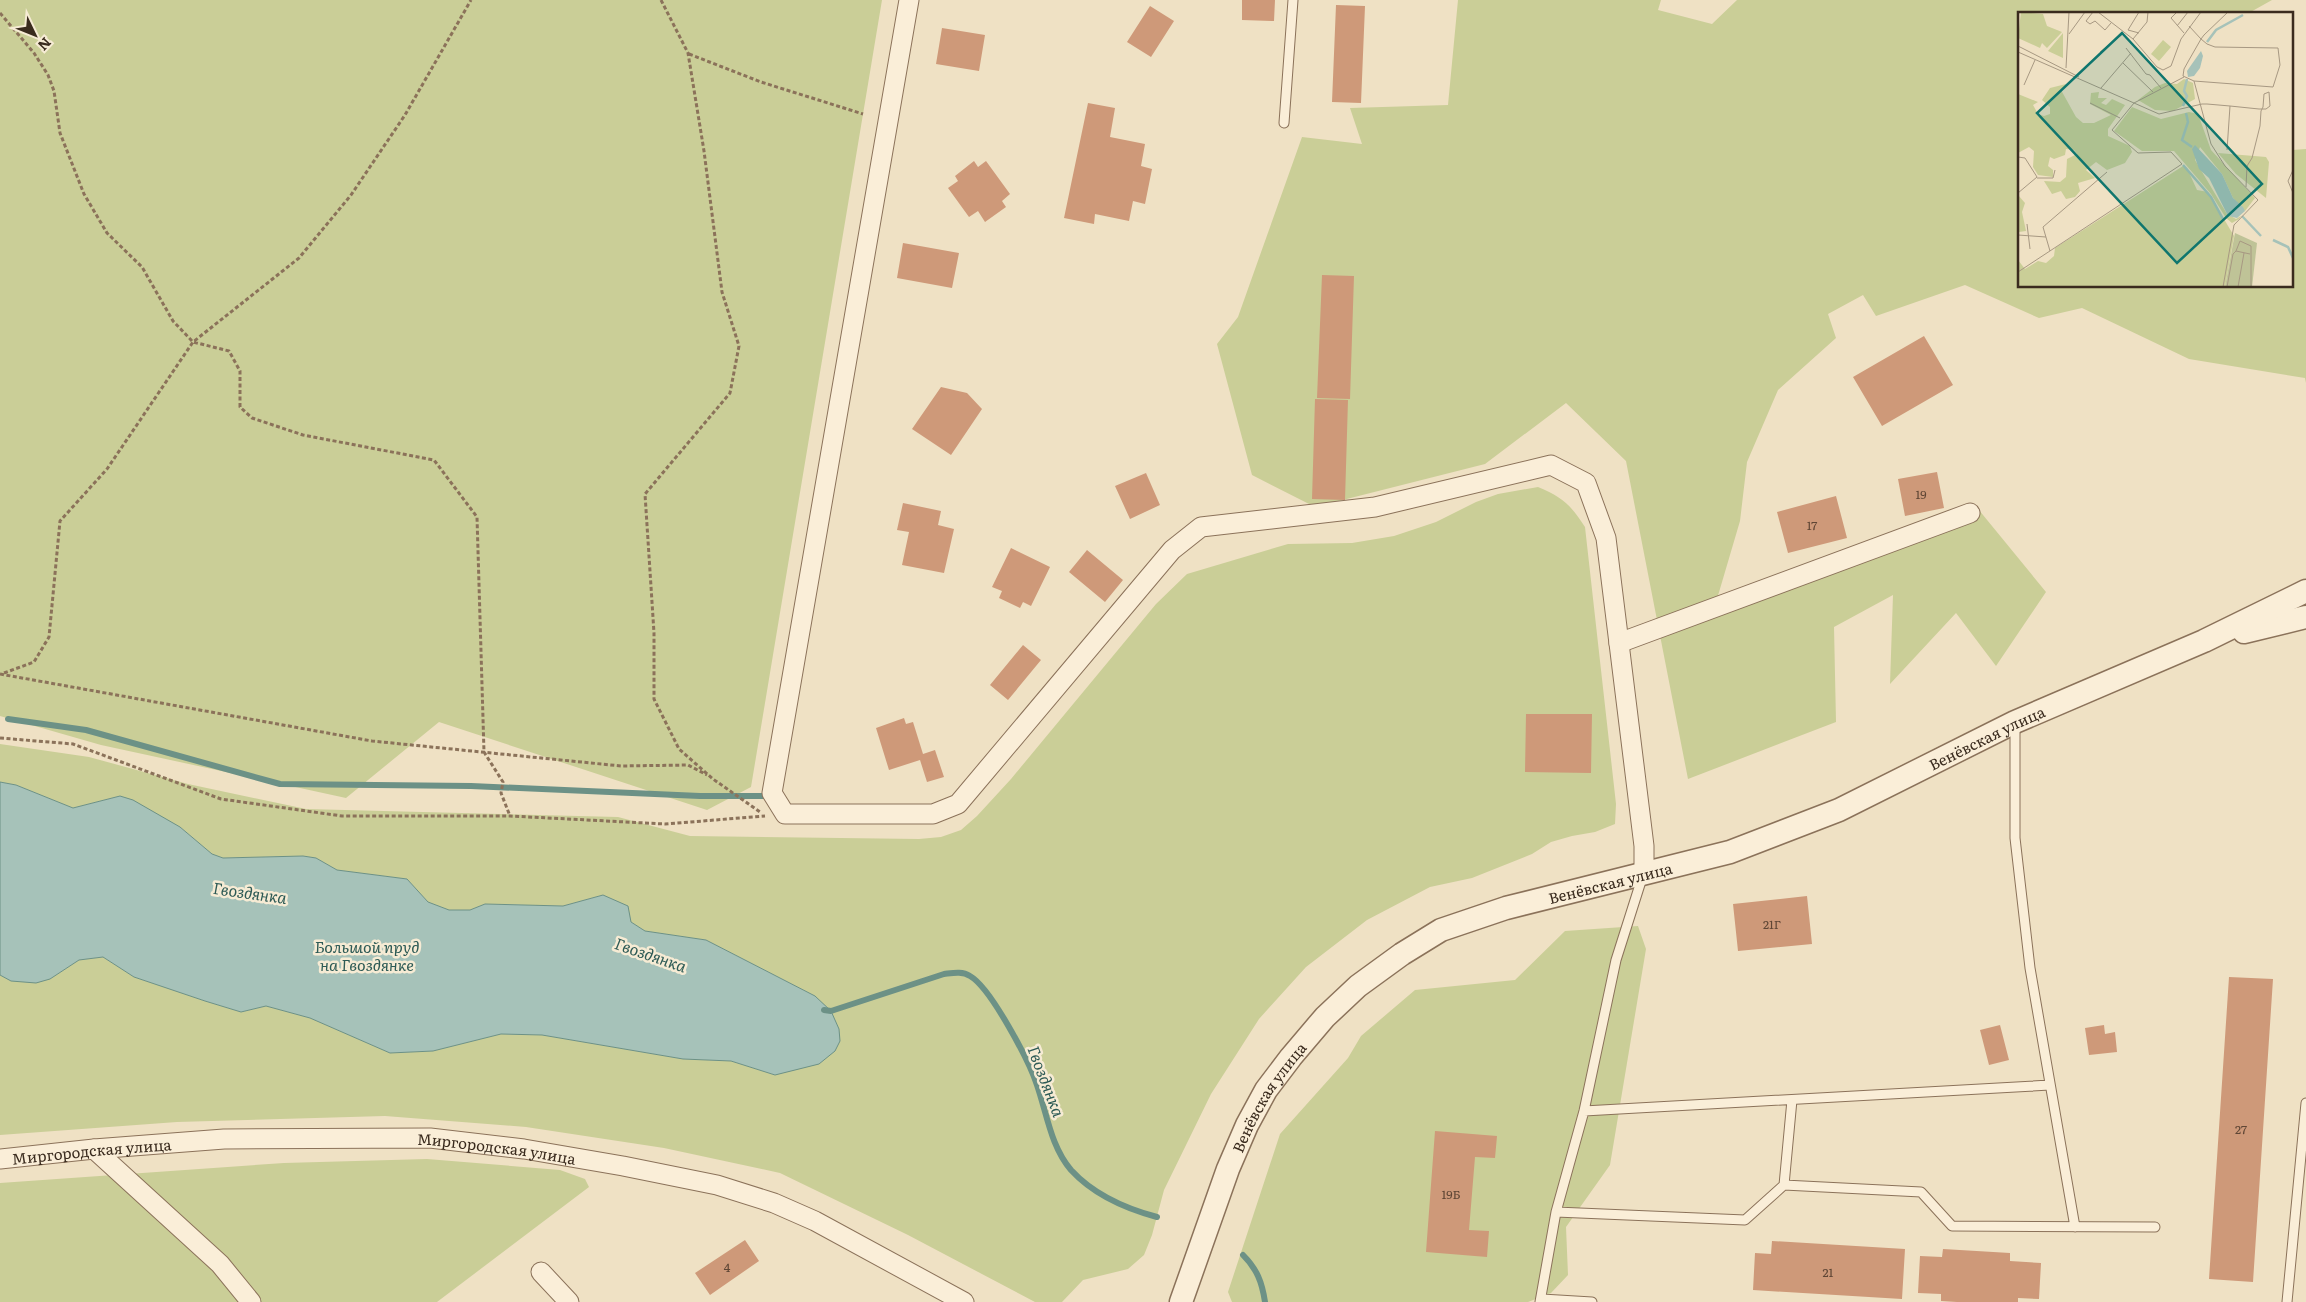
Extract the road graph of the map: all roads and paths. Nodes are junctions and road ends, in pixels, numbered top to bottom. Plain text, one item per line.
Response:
1 (471, 0) edge
2 (661, 0) edge
3 (908, 0) edge
4 (1293, 0) edge
5 (0, 13) edge
6 (688, 53) junction
7 (863, 114) dead end
8 (1284, 123) dead end
9 (193, 342) junction
10 (1970, 513) dead end
11 (2306, 591) edge
12 (2306, 617) edge
13 (2204, 641) junction
14 (1619, 643) junction
15 (2, 673) edge
16 (2015, 722) junction
17 (0, 738) edge
18 (484, 752) junction
19 (713, 779) junction
20 (785, 814) junction
21 (510, 816) junction
22 (764, 816) junction
23 (1644, 874) junction
24 (2050, 1085) junction
25 (1792, 1100) junction
26 (2306, 1103) edge
27 (1584, 1111) junction
28 (94, 1149) junction
29 (0, 1158) edge
30 (1784, 1185) junction
31 (1556, 1212) junction
32 (2075, 1227) junction
33 (2155, 1227) dead end
34 (541, 1272) dead end
35 (1541, 1300) edge
36 (250, 1302) edge
37 (569, 1302) edge
38 (964, 1302) edge
39 (1181, 1302) edge
40 (1592, 1302) edge
41 (2287, 1302) edge

1 - 9 path
2 - 6 path
3 - 20 street
4 - 8 lane
5 - 9 path
6 - 7 path
6 - 19 path
9 - 15 path
9 - 18 path
10 - 14 street
11 - 13 street, Венёвская улица
12 - 13 street, Венёвская улица
13 - 16 street, Венёвская улица
14 - 20 street
14 - 23 street
15 - 18 path
16 - 23 street, Венёвская улица
16 - 24 lane
17 - 21 path
18 - 19 path
18 - 21 path
19 - 22 path
20 - 22 path
21 - 22 path
23 - 27 lane
23 - 39 street, Венёвская улица
24 - 25 lane
24 - 32 lane
25 - 27 lane
25 - 30 lane
26 - 41 lane
27 - 31 lane
28 - 29 street, Миргородская улица
28 - 36 street
28 - 38 street, Миргородская улица
30 - 31 lane
30 - 32 lane
31 - 35 lane
32 - 33 lane
34 - 37 street
35 - 40 lane

